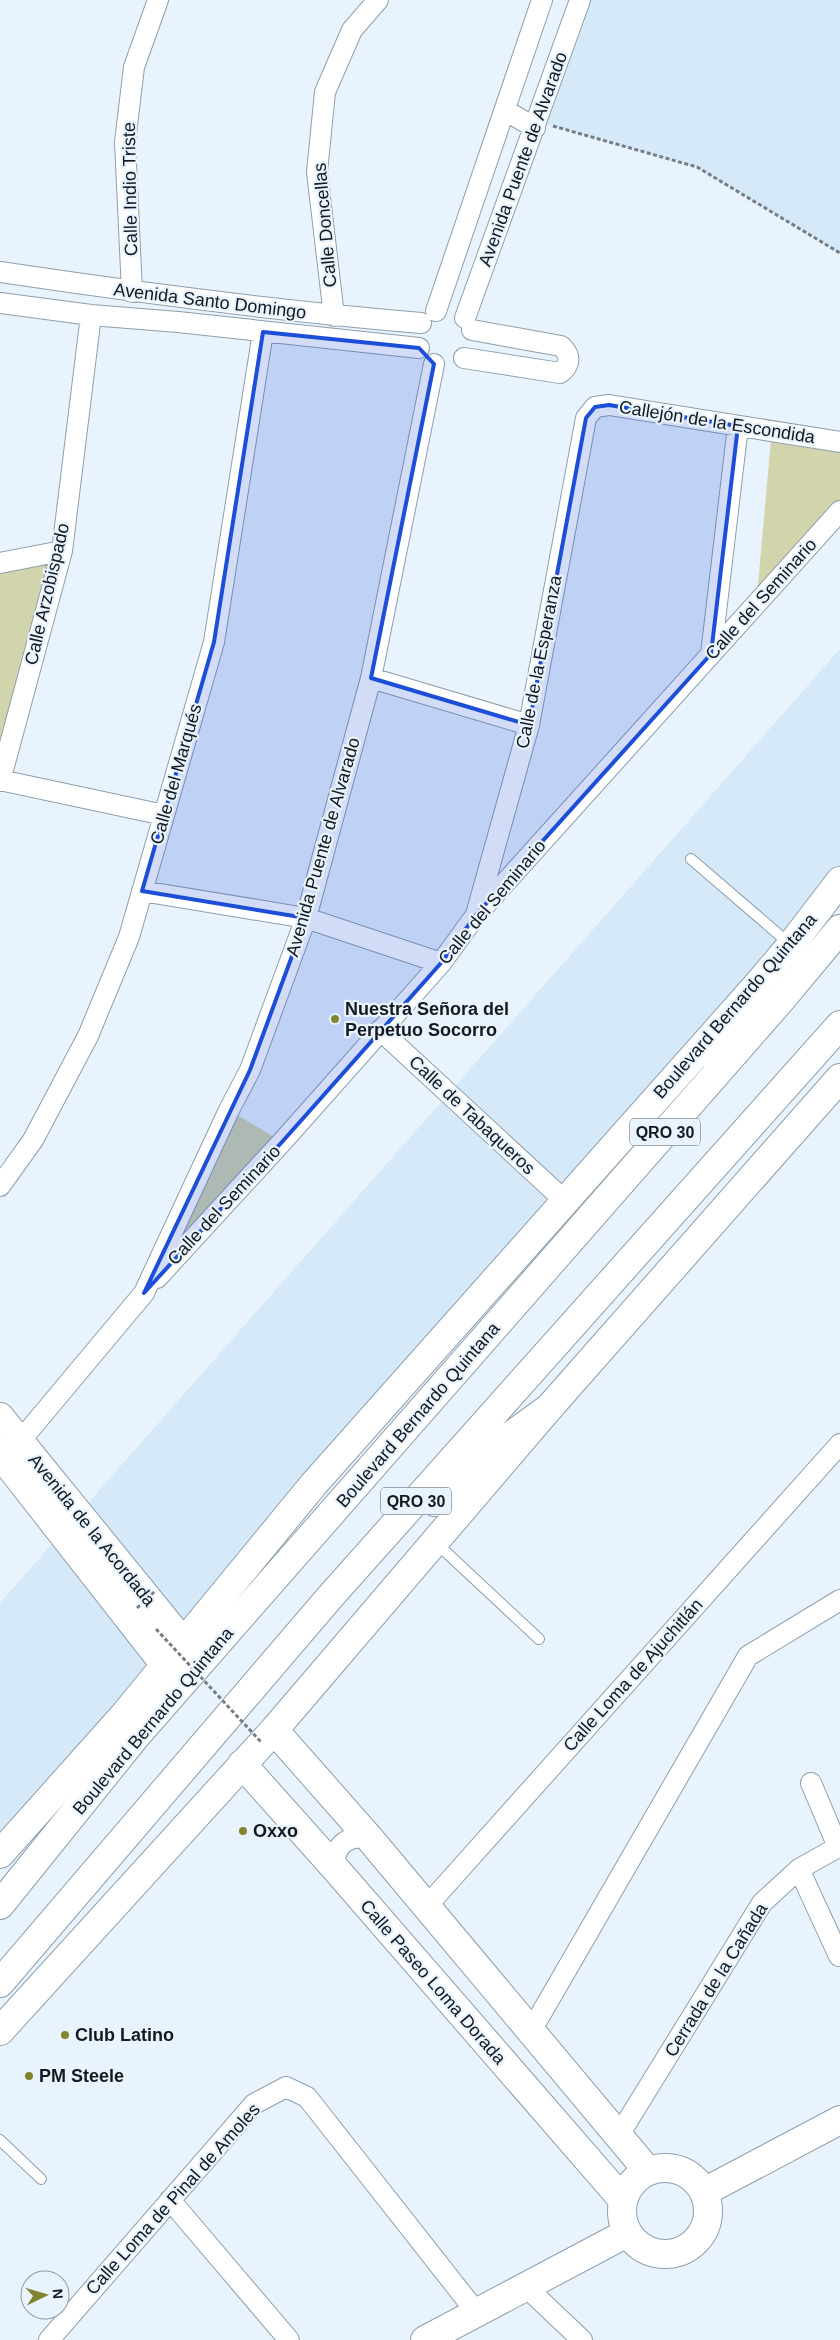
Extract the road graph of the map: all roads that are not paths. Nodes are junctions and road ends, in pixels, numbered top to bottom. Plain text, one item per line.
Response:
1 (158, 0) edge
2 (378, 0) edge
3 (542, 0) edge
4 (580, 0) edge
5 (505, 110) junction
6 (536, 125) junction
7 (0, 272) edge
8 (132, 292) junction
9 (0, 304) edge
10 (436, 311) junction
11 (91, 316) junction
12 (334, 316) junction
13 (421, 323) junction
14 (468, 324) junction
15 (263, 332) junction
16 (418, 348) junction
17 (464, 358) junction
18 (434, 364) junction
19 (594, 407) joint
20 (738, 426) junction
21 (840, 442) edge
22 (840, 511) edge
23 (62, 551) junction
24 (0, 563) edge
25 (711, 654) junction
26 (370, 678) junction
27 (529, 725) junction
28 (0, 780) edge
29 (164, 815) junction
30 (691, 859) dead end
31 (840, 881) edge
32 (142, 890) junction
33 (476, 916) junction
34 (306, 918) junction
35 (840, 928) edge
36 (791, 945) junction
37 (441, 963) junction
38 (759, 983) junction
39 (840, 1025) edge
40 (380, 1030) junction
41 (840, 1078) edge
42 (0, 1186) edge
43 (564, 1200) junction
44 (144, 1293) junction
45 (488, 1334) junction
46 (549, 1408) junction
47 (0, 1417) edge
48 (840, 1444) edge
49 (6, 1455) edge
50 (435, 1542) junction
51 (330, 1597) junction
52 (840, 1600) edge
53 (539, 1638) dead end
54 (183, 1642) junction
55 (165, 1665) junction
56 (268, 1737) junction
57 (242, 1764) junction
58 (811, 1783) dead end
59 (370, 1839) junction
60 (839, 1846) edge
61 (0, 1854) edge
62 (334, 1867) junction
63 (799, 1869) junction
64 (0, 1905) edge
65 (426, 1906) junction
66 (838, 1956) dead end
67 (0, 1983) edge
68 (0, 2031) edge
69 (531, 2031) junction
70 (840, 2120) edge
71 (618, 2135) junction
72 (0, 2140) edge
73 (648, 2171) junction
74 (41, 2179) dead end
75 (704, 2192) junction
76 (170, 2200) junction
77 (623, 2200) junction
78 (627, 2233) junction
79 (525, 2286) junction
80 (477, 2313) junction
81 (49, 2340) edge
82 (289, 2340) edge
83 (425, 2340) edge
84 (582, 2340) edge

1 - 8 street, Calle Indio Triste
2 - 12 street, Calle Doncellas
3 - 5 street, Avenida Puente de Alvarado
4 - 6 street, Avenida Puente de Alvarado
5 - 6 street
5 - 10 street, Avenida Puente de Alvarado
6 - 14 street, Avenida Puente de Alvarado
7 - 8 street, Avenida Santo Domingo
8 - 12 street, Avenida Santo Domingo
9 - 11 street, Avenida Santo Domingo
10 - 13 street
10 - 14 street
11 - 15 street, Avenida Santo Domingo
11 - 23 street, Calle Arzobispado
12 - 13 street, Avenida Santo Domingo
13 - 16 street
14 - 17 street
14 - 17 street
15 - 16 street, Avenida Santo Domingo
15 - 29 street, Calle del Marqués
16 - 18 street
17 - 18 street
18 - 26 street, Avenida Puente de Alvarado
19 - 20 street, Callejón de la Escondida
19 - 27 street, Calle de la Esperanza
20 - 21 street, Callejón de la Escondida
20 - 25 street
22 - 25 street, Calle del Seminario
23 - 24 street
23 - 28 street, Calle Arzobispado
25 - 33 street, Calle del Seminario
26 - 27 street
26 - 34 street, Avenida Puente de Alvarado
27 - 33 street, Calle de la Esperanza
28 - 29 street
29 - 32 street, Calle del Marqués
30 - 36 lane
31 - 36 main road, Boulevard Bernardo Quintana
32 - 34 street
32 - 42 street, Calle del Marqués
33 - 37 street, Calle del Seminario
34 - 37 street
34 - 44 street, Avenida Puente de Alvarado
35 - 45 main road, Boulevard Bernardo Quintana / QRO 30
36 - 38 main road, Boulevard Bernardo Quintana
37 - 40 street, Calle del Seminario
38 - 43 main road, Boulevard Bernardo Quintana
38 - 45 main road
39 - 51 main road, QRO 30
40 - 43 street, Calle de Tabaqueros
40 - 44 street, Calle del Seminario
41 - 46 main road
43 - 54 main road, Boulevard Bernardo Quintana
44 - 49 street, Avenida Puente de Alvarado
45 - 64 main road, Boulevard Bernardo Quintana / QRO 30
46 - 50 main road
46 - 51 main road
47 - 49 main road, Avenida de la Acordada
48 - 65 street, Calle Loma de Ajuchitlán
49 - 54 main road, Avenida de la Acordada
49 - 55 main road, Avenida de la Acordada
50 - 53 lane
50 - 56 main road
51 - 67 main road, QRO 30
52 - 69 street
54 - 55 main road, Boulevard Bernardo Quintana
55 - 61 main road, Boulevard Bernardo Quintana
56 - 57 main road
56 - 59 main road
57 - 62 main road, Calle Paseo Loma Dorada
57 - 68 main road
58 - 60 street
59 - 62 street
59 - 65 main road
60 - 63 street, Cerrada de la Cañada
62 - 77 main road, Calle Paseo Loma Dorada
63 - 66 street
63 - 71 street, Cerrada de la Cañada
65 - 69 main road
69 - 71 main road
70 - 75 main road
71 - 73 main road
72 - 74 lane
73 - 75 main road
73 - 77 main road
75 - 78 main road
76 - 80 street, Calle Loma de Pinal de Amoles
76 - 81 street, Calle Loma de Pinal de Amoles
76 - 82 street
77 - 78 main road
78 - 79 main road
79 - 80 main road
79 - 84 street
80 - 83 main road

